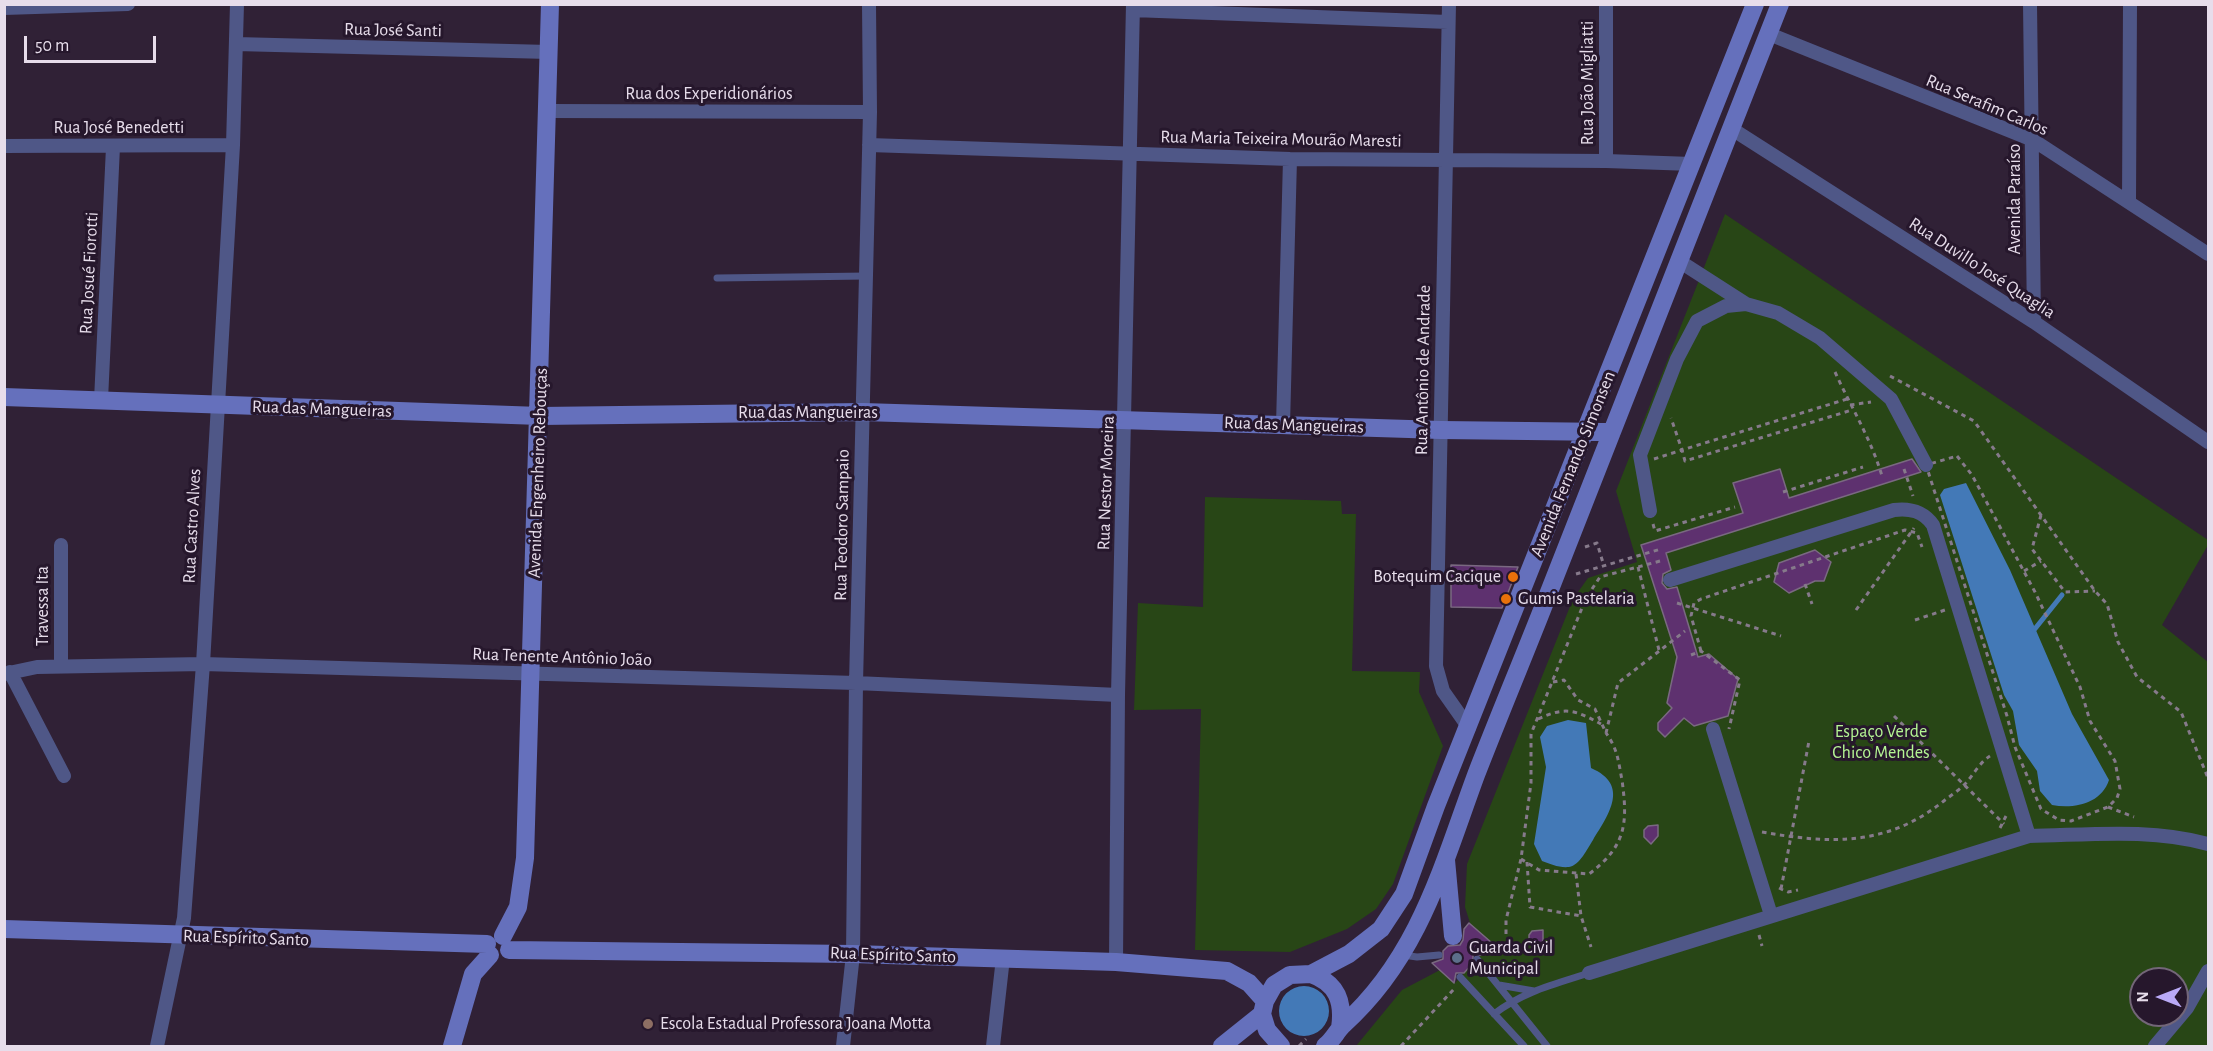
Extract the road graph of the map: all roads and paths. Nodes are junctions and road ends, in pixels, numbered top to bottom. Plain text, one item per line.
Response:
1 (128, 4) edge
2 (237, 4) edge
3 (550, 4) edge
4 (869, 4) edge
5 (1449, 4) edge
6 (1606, 4) edge
7 (1755, 4) edge
8 (1780, 4) edge
9 (2030, 4) edge
10 (2130, 4) edge
11 (1133, 7) edge
12 (4, 8) edge
13 (1448, 22) junction
14 (1769, 34) junction
15 (236, 44) junction
16 (549, 52) junction
17 (548, 111) junction
18 (870, 112) junction
19 (1732, 129) junction
20 (2033, 140) junction
21 (869, 145) junction
22 (4, 146) edge
23 (233, 146) junction
24 (113, 147) junction
25 (1131, 153) junction
26 (1290, 159) junction
27 (1444, 160) junction
28 (1606, 161) junction
29 (1692, 164) junction
30 (2129, 201) junction
31 (2208, 254) edge
32 (1680, 261) junction
33 (866, 276) junction
34 (717, 278) dead end
35 (1746, 304) junction
36 (2034, 322) junction
37 (1833, 368) dead end
38 (1887, 374) dead end
39 (1663, 394) junction
40 (4, 397) edge
41 (1847, 399) junction
42 (101, 400) junction
43 (217, 405) junction
44 (1852, 410) junction
45 (863, 412) junction
46 (540, 416) junction
47 (1126, 421) junction
48 (1282, 425) junction
49 (1441, 430) junction
50 (1586, 432) junction
51 (1612, 432) junction
52 (2208, 442) edge
53 (1682, 450) junction
54 (1957, 456) dead end
55 (1641, 463) junction
56 (1926, 465) dead end
57 (1863, 467) dead end
58 (1904, 469) dead end
59 (1882, 476) dead end
60 (1783, 492) dead end
61 (1735, 507) dead end
62 (1650, 512) dead end
63 (2041, 515) junction
64 (1915, 523) junction
65 (1904, 525) dead end
66 (1905, 530) junction
67 (1655, 531) dead end
68 (61, 546) dead end
69 (1578, 548) dead end
70 (1661, 549) dead end
71 (1925, 558) dead end
72 (1664, 560) dead end
73 (2041, 561) junction
74 (1604, 566) junction
75 (1638, 567) junction
76 (2024, 571) junction
77 (1557, 572) junction
78 (1670, 580) dead end
79 (1805, 584) dead end
80 (2095, 591) junction
81 (1939, 600) dead end
82 (1677, 603) dead end
83 (1812, 604) dead end
84 (1691, 608) junction
85 (1856, 610) dead end
86 (1944, 610) junction
87 (1915, 620) dead end
88 (1946, 622) dead end
89 (1685, 631) dead end
90 (1781, 636) dead end
91 (1659, 650) junction
92 (1701, 651) junction
93 (1691, 655) dead end
94 (203, 664) junction
95 (61, 666) junction
96 (7, 673) edge
97 (532, 674) junction
98 (1553, 682) junction
99 (856, 683) junction
100 (1118, 695) junction
101 (1894, 716) dead end
102 (1536, 720) junction
103 (1602, 724) junction
104 (1469, 728) junction
105 (1606, 732) junction
106 (1718, 732) joint
107 (1809, 741) dead end
108 (1985, 746) dead end
109 (1991, 756) junction
110 (1992, 768) dead end
111 (64, 776) dead end
112 (2208, 778) edge
113 (1964, 785) junction
114 (2007, 813) dead end
115 (2051, 815) dead end
116 (2004, 824) junction
117 (2008, 828) dead end
118 (1996, 830) dead end
119 (1754, 831) dead end
120 (1760, 831) junction
121 (2029, 836) junction
122 (1792, 838) junction
123 (1763, 842) dead end
124 (2208, 844) edge
125 (1446, 857) junction
126 (1521, 859) junction
127 (1527, 862) junction
128 (1576, 874) junction
129 (1777, 885) dead end
130 (1806, 888) dead end
131 (1781, 890) junction
132 (1770, 915) junction
133 (1581, 916) junction
134 (4, 929) edge
135 (1506, 934) dead end
136 (182, 936) junction
137 (1454, 937) dead end
138 (497, 946) junction
139 (1591, 947) dead end
140 (853, 954) junction
141 (1403, 955) junction
142 (1439, 955) dead end
143 (1003, 958) junction
144 (1477, 959) dead end
145 (1116, 962) junction
146 (2208, 970) edge
147 (1589, 973) joint
148 (1311, 974) junction
149 (1460, 977) dead end
150 (1499, 985) junction
151 (1458, 986) dead end
152 (1534, 991) junction
153 (1444, 999) junction
154 (1511, 1001) junction
155 (1444, 1006) dead end
156 (1264, 1008) junction
157 (1494, 1014) junction
158 (1340, 1028) junction
159 (1299, 1038) dead end
160 (1306, 1039) junction
161 (1320, 1042) edge
162 (157, 1047) edge
163 (452, 1047) edge
164 (843, 1047) edge
165 (993, 1047) edge
166 (1222, 1047) edge
167 (1281, 1047) edge
168 (1299, 1047) edge
169 (1401, 1047) edge
170 (1524, 1047) edge
171 (1547, 1047) edge
172 (2155, 1047) edge

1 - 12 street
2 - 15 street, Rua Castro Alves
3 - 16 street, Avenida Engenheiro Rebouças
4 - 18 street, Rua Teodoro Sampaio
5 - 13 street, Rua Antônio de Andrade
6 - 28 street, Rua João Migliatti
7 - 29 street, Avenida Fernando Simonsen
8 - 14 street, Avenida Fernando Simonsen
9 - 20 street, Avenida Paraíso
10 - 30 street
11 - 13 street
11 - 25 street, Rua Nestor Moreira
13 - 27 street, Rua Antônio de Andrade
14 - 19 street, Avenida Fernando Simonsen
14 - 20 street, Rua Serafim Carlos
15 - 16 street, Rua José Santi
15 - 23 street, Rua Castro Alves
16 - 17 street, Avenida Engenheiro Rebouças
17 - 18 street, Rua dos Experidionários
17 - 46 street, Avenida Engenheiro Rebouças
18 - 21 street, Rua Teodoro Sampaio
19 - 32 street, Avenida Fernando Simonsen
19 - 36 street, Rua Duvillo José Quaglia
20 - 30 street, Rua Serafim Carlos
20 - 36 street, Avenida Paraíso
21 - 25 street, Rua Maria Teixeira Mourão Maresti
21 - 33 street, Rua Teodoro Sampaio
22 - 24 street, Rua José Benedetti
23 - 24 street, Rua José Benedetti
23 - 43 street, Rua Castro Alves
24 - 42 street, Rua Josué Fiorotti
25 - 26 street, Rua Maria Teixeira Mourão Maresti
25 - 47 street, Rua Nestor Moreira
26 - 27 street, Rua Maria Teixeira Mourão Maresti
26 - 48 street
27 - 28 street, Rua Maria Teixeira Mourão Maresti
27 - 49 street, Rua Antônio de Andrade
28 - 29 street, Rua Maria Teixeira Mourão Maresti
29 - 50 street, Avenida Fernando Simonsen
30 - 31 street, Rua Serafim Carlos
32 - 35 street
32 - 51 street, Avenida Fernando Simonsen
33 - 34 lane
33 - 45 street, Rua Teodoro Sampaio
35 - 39 street
35 - 56 street
36 - 52 street, Rua Duvillo José Quaglia
37 - 41 path
38 - 63 path
39 - 53 path
39 - 55 street
40 - 42 street, Rua das Mangueiras
41 - 44 path
41 - 53 path
42 - 43 street, Rua das Mangueiras
43 - 46 street, Rua das Mangueiras
43 - 94 street, Rua Castro Alves
44 - 53 path
44 - 59 path
45 - 46 street, Rua das Mangueiras
45 - 47 street, Rua das Mangueiras
45 - 99 street, Rua Teodoro Sampaio
46 - 97 street, Avenida Engenheiro Rebouças
47 - 48 street, Rua das Mangueiras
47 - 100 street, Rua Nestor Moreira
48 - 49 street, Rua das Mangueiras
49 - 50 street, Rua das Mangueiras
49 - 104 street, Rua Antônio de Andrade
50 - 51 street, Rua das Mangueiras
50 - 104 street, Avenida Fernando Simonsen
51 - 77 street, Avenida Fernando Simonsen
53 - 55 path
54 - 76 path
55 - 62 street
57 - 60 path
58 - 64 path
61 - 67 path
63 - 73 path
63 - 80 path
64 - 66 path
64 - 71 path
64 - 78 street
64 - 85 path
64 - 121 street
65 - 66 path
66 - 84 path
68 - 95 street, Travessa Ita
69 - 74 path
70 - 74 path
72 - 75 path
73 - 76 path
73 - 80 path
74 - 77 path
75 - 91 path
75 - 98 path
76 - 115 path
77 - 125 street, Avenida Fernando Simonsen
79 - 83 path
80 - 112 path
81 - 86 path
82 - 84 path
84 - 90 path
84 - 92 path
86 - 87 path
86 - 88 path
89 - 91 path
91 - 105 path
92 - 93 path
92 - 106 path
94 - 95 street, Rua Tenente Antônio João
94 - 97 street, Rua Tenente Antônio João
94 - 136 street, Rua Castro Alves
95 - 96 street, Rua Tenente Antônio João
96 - 111 street
97 - 99 street, Rua Tenente Antônio João
97 - 138 street, Avenida Engenheiro Rebouças
98 - 102 path
98 - 103 path
99 - 100 street, Rua Tenente Antônio João
99 - 140 street, Rua Teodoro Sampaio
100 - 145 street, Rua Nestor Moreira
101 - 113 path
102 - 103 path
102 - 126 path
103 - 105 path
104 - 148 street, Avenida Fernando Simonsen
105 - 128 path
106 - 132 street
107 - 122 path
108 - 109 path
109 - 110 path
109 - 113 path
113 - 116 path
113 - 122 path
114 - 116 path
116 - 117 path
116 - 118 path
119 - 120 path
120 - 122 path
120 - 123 path
121 - 124 street
121 - 132 street
122 - 131 path
125 - 137 street
125 - 141 street, Avenida Fernando Simonsen
126 - 127 path
126 - 135 path
127 - 128 path
127 - 133 path
128 - 133 path
129 - 131 path
130 - 131 path
132 - 147 street
133 - 139 path
134 - 136 street, Rua Espírito Santo
136 - 138 street, Rua Espírito Santo
136 - 162 street, Rua Castro Alves
138 - 140 street, Rua Espírito Santo
138 - 163 street, Avenida Engenheiro Rebouças
140 - 143 street, Rua Espírito Santo
140 - 164 street, Rua Teodoro Sampaio
141 - 142 lane
141 - 158 street, Avenida Fernando Simonsen
143 - 145 street, Rua Espírito Santo
143 - 165 street
144 - 150 lane
145 - 156 street, Rua Espírito Santo
146 - 172 street
147 - 152 lane
148 - 156 street, Avenida Fernando Simonsen
148 - 158 street
149 - 157 lane
150 - 152 lane
150 - 154 lane
151 - 153 path
152 - 154 lane
153 - 155 path
153 - 169 path
154 - 157 lane
154 - 171 lane
156 - 166 street, Avenida Fernando Simonsen
156 - 167 street, Rua Espírito Santo
157 - 170 lane
158 - 161 street, Avenida Fernando Simonsen
159 - 160 path
160 - 161 path
160 - 168 path

